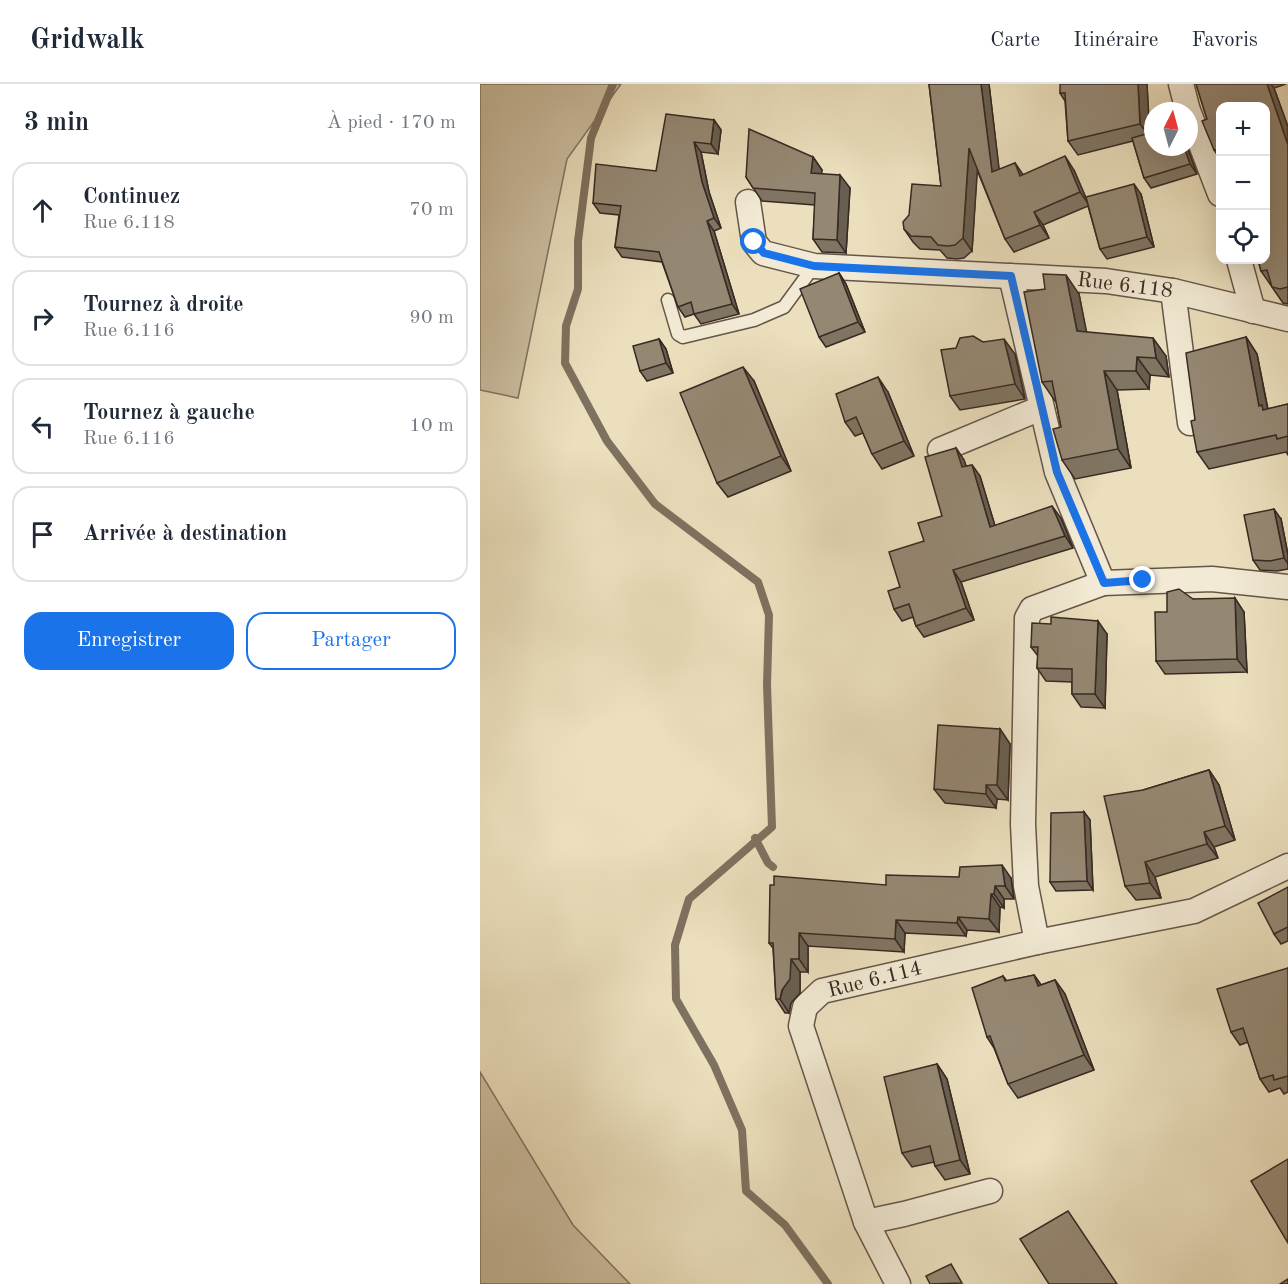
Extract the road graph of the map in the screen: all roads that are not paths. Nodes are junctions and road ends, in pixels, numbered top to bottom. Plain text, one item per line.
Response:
1 (1181, 84) edge
2 (1186, 102) edge
3 (1198, 135) edge
4 (1216, 181) edge
5 (748, 202) dead end
6 (1240, 264) edge
7 (814, 266) junction
8 (1011, 276) junction
9 (1173, 291) junction
10 (668, 300) dead end
11 (1253, 311) junction
12 (1288, 319) edge
13 (1041, 408) junction
14 (1190, 423) edge
15 (940, 450) edge
16 (1104, 583) junction
17 (1288, 587) edge
18 (1288, 866) edge
19 (1037, 942) junction
20 (990, 1191) dead end
21 (866, 1222) junction
22 (898, 1284) edge

1 - 2 street
3 - 4 street
5 - 7 street, Rue 6.118
6 - 11 street
7 - 8 street, Rue 6.118
7 - 10 lane
8 - 9 street, Rue 6.118
8 - 13 street
9 - 11 street, Rue 6.118
9 - 14 street
11 - 12 street, Rue 6.118
13 - 15 street
13 - 16 street
16 - 17 street
16 - 19 street
18 - 19 street, Rue 6.114
19 - 21 street, Rue 6.114
20 - 21 street
21 - 22 street, Rue 6.114

